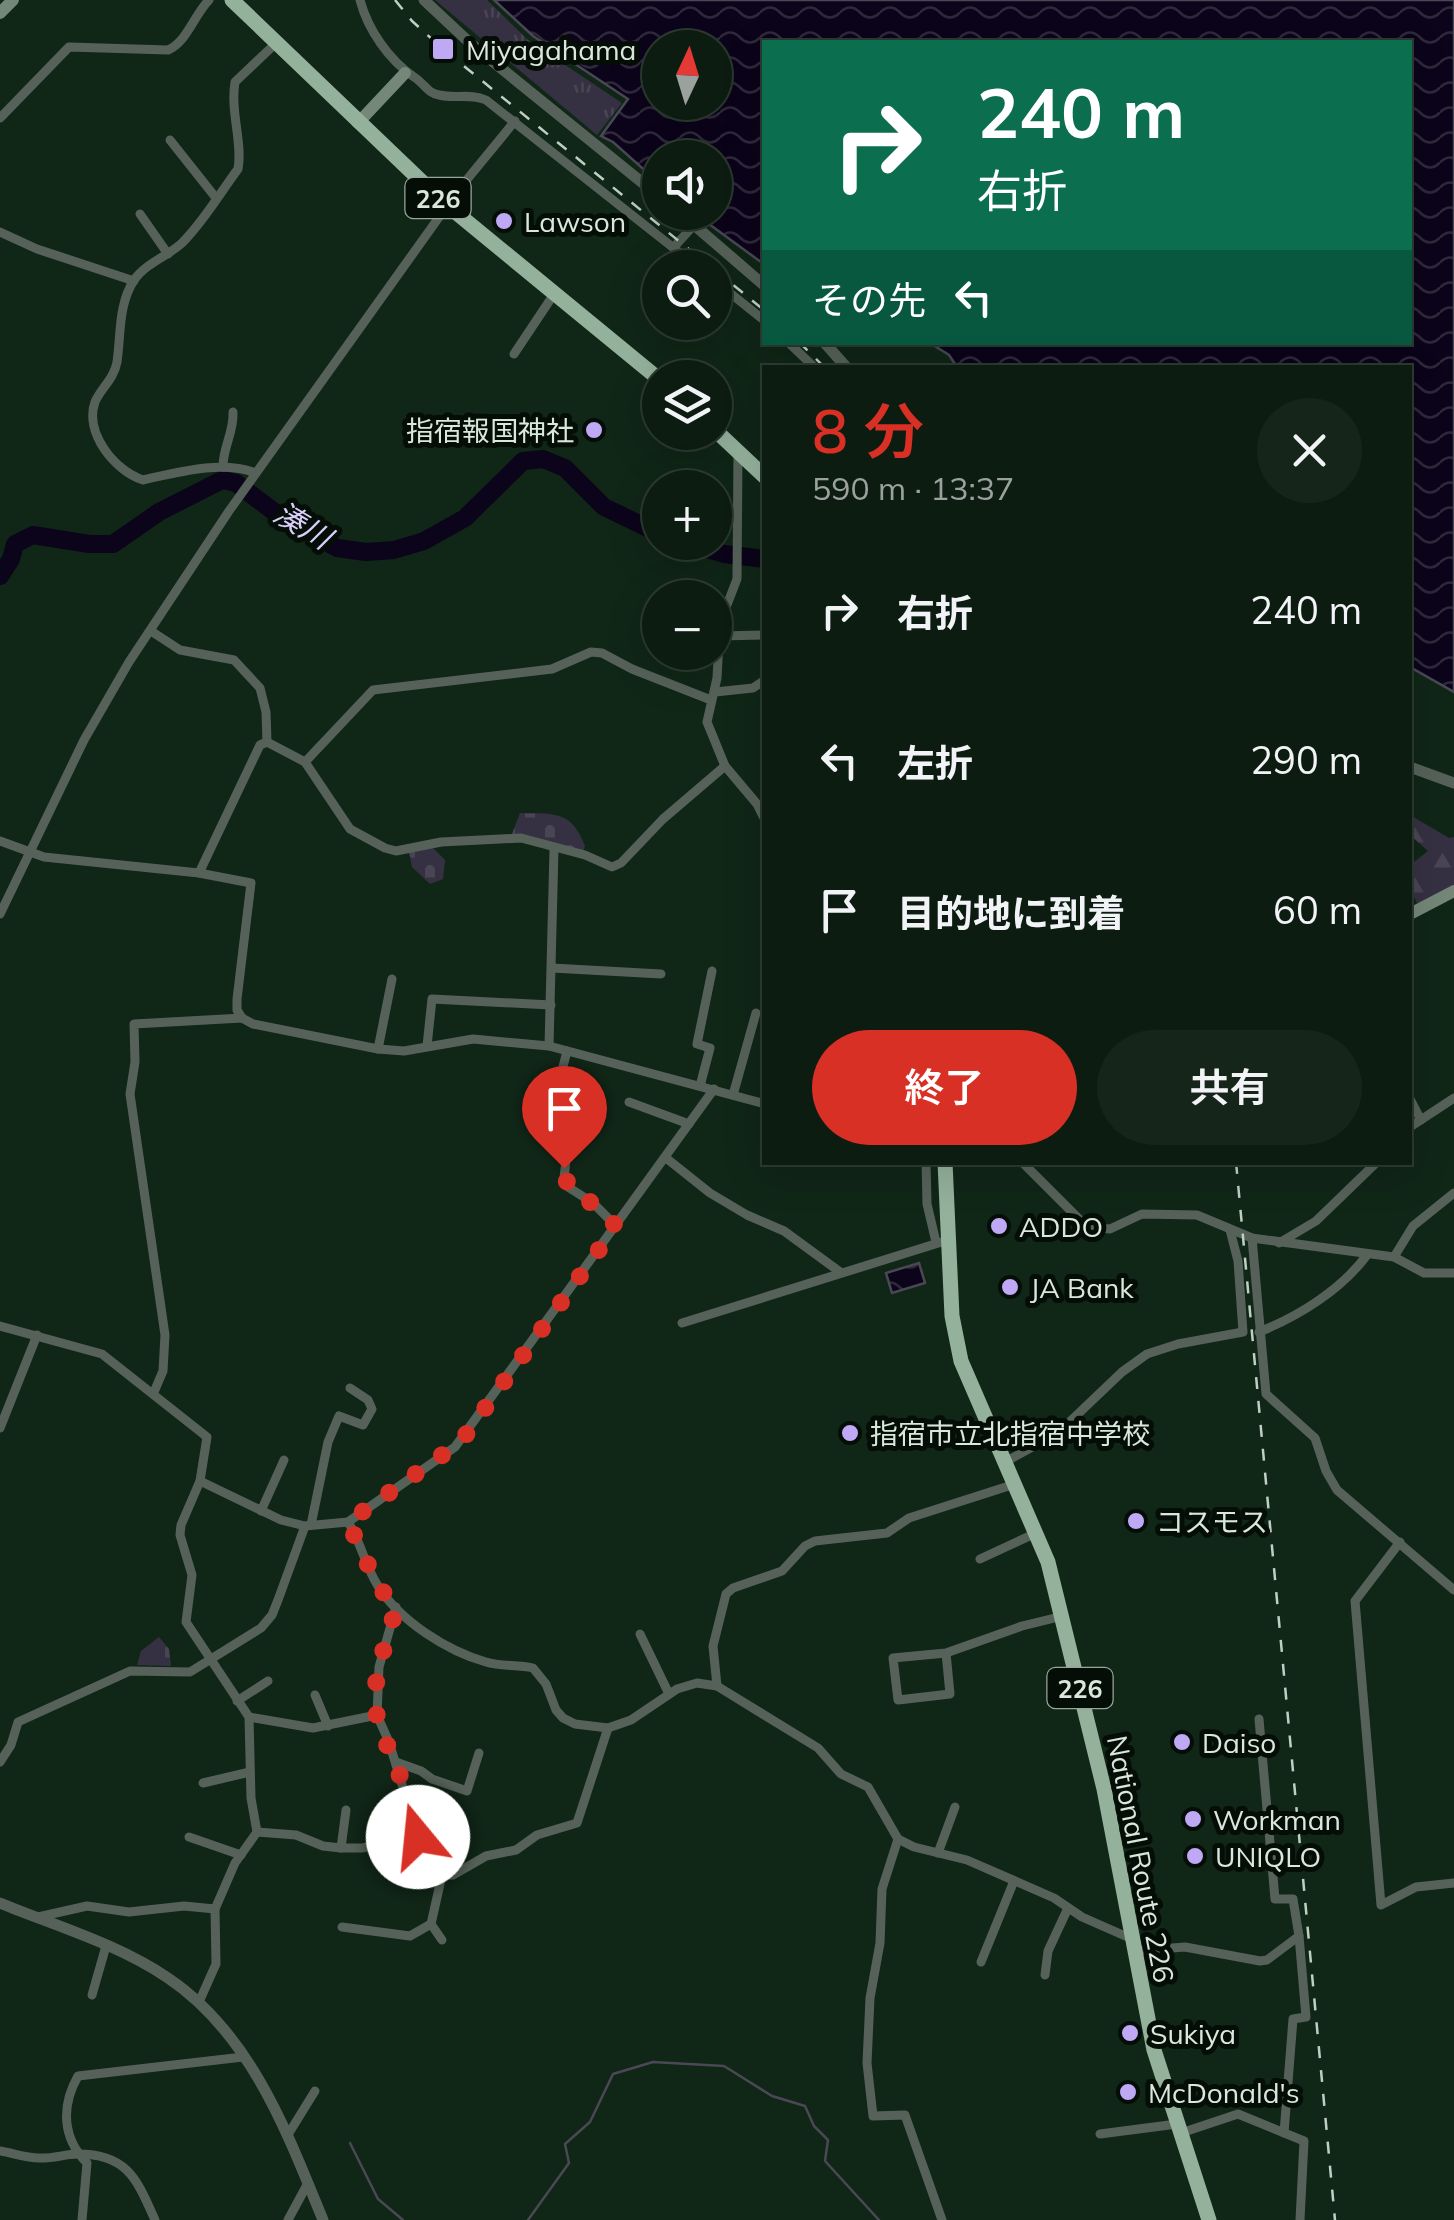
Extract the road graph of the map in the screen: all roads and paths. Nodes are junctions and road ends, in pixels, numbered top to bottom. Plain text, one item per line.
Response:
1 (13, 0) edge
2 (210, 0) edge
3 (232, 0) edge
4 (360, 0) edge
5 (424, 0) edge
6 (0, 13) edge
7 (275, 44) junction
8 (404, 73) junction
9 (0, 118) edge
10 (515, 121) junction
11 (358, 122) junction
12 (170, 140) dead end
13 (642, 183) edge
14 (216, 198) junction
15 (447, 206) junction
16 (140, 214) dead end
17 (689, 230) edge
18 (700, 230) edge
19 (0, 232) edge
20 (674, 247) junction
21 (678, 250) edge
22 (168, 254) junction
23 (134, 281) junction
24 (762, 283) edge
25 (554, 294) junction
26 (732, 294) edge
27 (762, 319) edge
28 (791, 345) edge
29 (827, 345) edge
30 (514, 354) dead end
31 (642, 365) edge
32 (812, 365) edge
33 (844, 365) edge
34 (233, 412) dead end
35 (732, 446) edge
36 (738, 452) junction
37 (222, 467) junction
38 (762, 474) edge
39 (254, 476) junction
40 (732, 591) edge
41 (151, 630) junction
42 (762, 634) edge
43 (732, 635) edge
44 (716, 670) edge
45 (762, 682) edge
46 (713, 696) junction
47 (267, 742) junction
48 (304, 762) junction
49 (725, 766) junction
50 (1412, 768) edge
51 (1454, 783) edge
52 (762, 814) edge
53 (0, 841) edge
54 (554, 849) junction
55 (30, 850) junction
56 (199, 874) junction
57 (1454, 892) edge
58 (1412, 913) edge
59 (0, 914) edge
60 (552, 968) junction
61 (712, 972) dead end
62 (661, 974) dead end
63 (392, 979) dead end
64 (551, 1004) junction
65 (756, 1012) dead end
66 (242, 1018) junction
67 (427, 1046) junction
68 (549, 1046) junction
69 (378, 1050) junction
70 (567, 1050) junction
71 (586, 1080) dead end
72 (700, 1086) junction
73 (714, 1089) junction
74 (733, 1094) junction
75 (555, 1098) dead end
76 (1454, 1098) edge
77 (629, 1102) dead end
78 (762, 1103) edge
79 (1412, 1103) edge
80 (1421, 1120) junction
81 (689, 1124) junction
82 (1412, 1126) edge
83 (666, 1158) junction
84 (926, 1165) edge
85 (945, 1165) edge
86 (1025, 1165) edge
87 (1374, 1165) edge
88 (1454, 1193) edge
89 (616, 1226) junction
90 (1230, 1230) junction
91 (1252, 1238) junction
92 (942, 1241) junction
93 (1279, 1243) junction
94 (1368, 1255) junction
95 (1394, 1258) junction
96 (840, 1272) junction
97 (1454, 1273) edge
98 (682, 1324) dead end
99 (0, 1326) edge
100 (1260, 1332) junction
101 (37, 1335) junction
102 (350, 1388) dead end
103 (154, 1392) junction
104 (0, 1428) edge
105 (284, 1460) dead end
106 (1005, 1462) junction
107 (200, 1481) junction
108 (1015, 1484) junction
109 (261, 1511) junction
110 (348, 1522) junction
111 (308, 1525) junction
112 (1037, 1532) junction
113 (1400, 1542) junction
114 (980, 1559) dead end
115 (1454, 1590) edge
116 (396, 1607) junction
117 (1062, 1616) junction
118 (640, 1634) dead end
119 (946, 1652) junction
120 (210, 1662) junction
121 (268, 1681) dead end
122 (717, 1686) junction
123 (669, 1694) junction
124 (316, 1695) dead end
125 (237, 1701) junction
126 (377, 1715) junction
127 (249, 1717) junction
128 (1258, 1719) dead end
129 (328, 1726) junction
130 (608, 1728) junction
131 (478, 1753) dead end
132 (0, 1762) edge
133 (396, 1762) junction
134 (250, 1772) junction
135 (203, 1783) dead end
136 (955, 1807) dead end
137 (346, 1810) dead end
138 (257, 1832) junction
139 (189, 1837) dead end
140 (418, 1837) junction
141 (898, 1839) junction
142 (341, 1848) junction
143 (938, 1853) junction
144 (241, 1855) junction
145 (442, 1875) junction
146 (1014, 1881) junction
147 (1454, 1883) edge
148 (0, 1903) edge
149 (1068, 1908) junction
150 (215, 1909) junction
151 (36, 1918) junction
152 (430, 1924) junction
153 (342, 1926) dead end
154 (1299, 1936) junction
155 (442, 1940) dead end
156 (1133, 1945) junction
157 (106, 1946) junction
158 (982, 1962) dead end
159 (1045, 1975) dead end
160 (92, 1996) dead end
161 (198, 2002) junction
162 (243, 2057) junction
163 (315, 2091) dead end
164 (1179, 2128) junction
165 (289, 2133) junction
166 (1284, 2133) junction
167 (1100, 2134) dead end
168 (0, 2151) edge
169 (78, 2154) junction
170 (308, 2183) junction
171 (82, 2220) edge
172 (155, 2220) edge
173 (288, 2220) edge
174 (323, 2220) edge
175 (942, 2220) edge
176 (1210, 2220) edge
177 (1300, 2220) edge

1 - 6 main road
2 - 9 street
3 - 7 highway, 226
4 - 8 street
5 - 13 street
7 - 11 highway, 226
7 - 14 street
8 - 10 street
8 - 11 main road
10 - 15 street
10 - 20 street
11 - 15 highway, 226
12 - 14 street
14 - 22 street
15 - 25 highway, 226
15 - 39 street
16 - 22 street
17 - 20 street
18 - 24 street
19 - 23 street
20 - 21 street
22 - 23 street
23 - 37 street
25 - 30 street
25 - 31 highway, 226
26 - 27 street
28 - 32 street
29 - 33 street
34 - 37 street
35 - 36 highway
36 - 38 highway
36 - 40 street
37 - 39 street
39 - 41 street
41 - 47 street
41 - 55 street
42 - 43 street
44 - 46 street
45 - 46 street
46 - 48 street
46 - 49 street
47 - 48 street
47 - 56 street
48 - 54 street
49 - 52 street
49 - 54 street
50 - 51 street
53 - 55 street
54 - 60 street
55 - 56 street
55 - 59 street
56 - 66 street
57 - 58 main road
60 - 62 street
60 - 64 street
61 - 72 street
63 - 69 street
64 - 67 street
64 - 68 street
65 - 74 street
66 - 69 street
66 - 103 street
67 - 68 street
67 - 69 street
68 - 70 street
70 - 72 street
70 - 75 street
71 - 89 street
72 - 73 street
73 - 74 street
73 - 81 street
74 - 78 street
76 - 80 street
77 - 81 street
79 - 80 street
80 - 82 street
81 - 83 street
83 - 89 street
83 - 96 street
84 - 92 street
85 - 92 highway, National Route 226 / 226
86 - 90 street
87 - 93 street
88 - 95 street
89 - 110 street
90 - 91 street
90 - 106 street
91 - 93 street
91 - 100 street
92 - 96 street
92 - 106 highway, National Route 226 / 226
93 - 94 street
94 - 95 street
94 - 100 street
95 - 97 street
96 - 98 street
99 - 101 street
100 - 113 street
101 - 103 street
101 - 104 street
102 - 111 street
103 - 107 street
105 - 109 street
106 - 108 highway, National Route 226 / 226
107 - 109 street
107 - 120 street
108 - 112 highway, National Route 226 / 226
108 - 122 street
109 - 111 street
110 - 111 street
110 - 116 street
111 - 120 street
112 - 114 street
112 - 117 highway, National Route 226 / 226
113 - 115 street
113 - 147 street
116 - 126 street
116 - 130 street
117 - 119 street
117 - 156 highway, National Route 226 / 226
118 - 123 street
119 - 119 street
120 - 125 street
120 - 132 street
121 - 125 street
122 - 123 street
122 - 141 street
123 - 130 street
124 - 129 street
125 - 127 street
126 - 129 street
126 - 133 street
127 - 129 street
127 - 134 street
128 - 154 street
130 - 145 street
131 - 133 street
133 - 140 street
134 - 135 street
134 - 138 street
136 - 143 street
137 - 142 street
138 - 142 street
138 - 144 street
139 - 144 street
140 - 142 street
140 - 145 street
141 - 143 street
141 - 175 street
143 - 146 street
144 - 150 street
145 - 152 street
146 - 149 street
146 - 158 street
148 - 151 street
149 - 156 street
149 - 159 street
150 - 151 street
150 - 161 street
151 - 157 street
152 - 153 street
152 - 155 street
154 - 156 street
154 - 166 street
156 - 164 highway, National Route 226 / 226
157 - 160 street
157 - 161 street
161 - 162 street
162 - 165 street
162 - 169 street
163 - 165 street
164 - 166 street
164 - 167 street
164 - 176 highway, National Route 226 / 226
165 - 170 street
166 - 177 street
168 - 169 street
169 - 171 street
169 - 172 street
170 - 173 street
170 - 174 street

